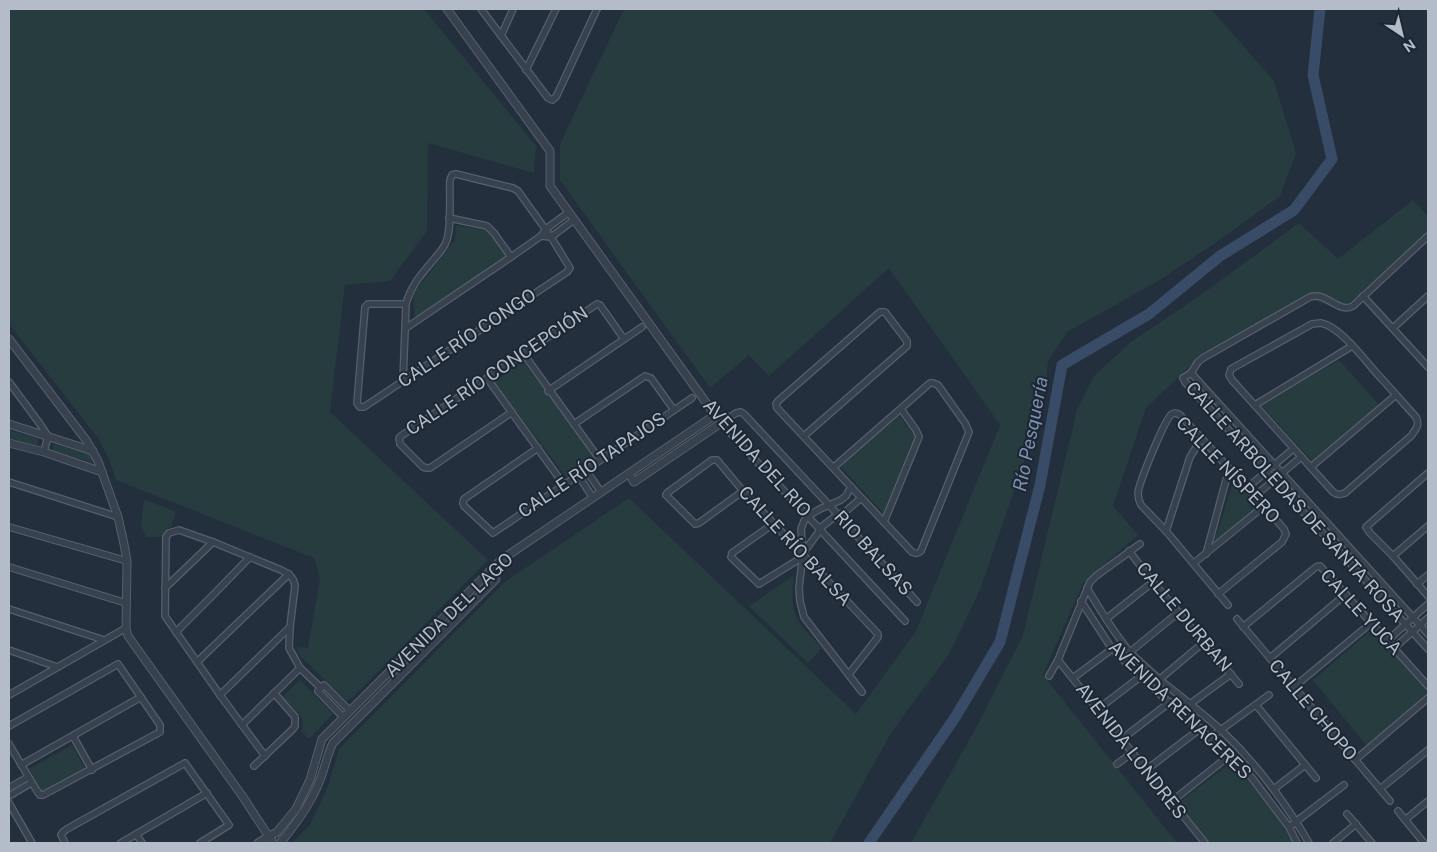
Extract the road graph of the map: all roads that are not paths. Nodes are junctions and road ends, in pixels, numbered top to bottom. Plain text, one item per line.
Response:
1 (447, 9) edge
2 (481, 9) edge
3 (513, 9) edge
4 (556, 9) edge
5 (597, 9) edge
6 (501, 36) junction
7 (526, 70) junction
8 (569, 212) junction
9 (449, 218) junction
10 (574, 220) junction
11 (546, 229) junction
12 (541, 236) junction
13 (1428, 236) edge
14 (552, 237) junction
15 (511, 257) junction
16 (1363, 296) junction
17 (1428, 296) edge
18 (406, 304) junction
19 (642, 327) dead end
20 (406, 328) junction
21 (1393, 328) junction
22 (9, 339) edge
23 (624, 339) junction
24 (1352, 346) junction
25 (523, 353) junction
26 (1428, 354) edge
27 (1422, 360) junction
28 (1428, 366) edge
29 (1191, 373) junction
30 (488, 378) junction
31 (403, 381) junction
32 (9, 382) edge
33 (549, 391) junction
34 (1396, 395) junction
35 (692, 398) dead end
36 (1254, 405) junction
37 (901, 409) junction
38 (674, 410) junction
39 (512, 412) junction
40 (715, 415) junction
41 (721, 423) junction
42 (9, 424) edge
43 (574, 424) junction
44 (48, 436) junction
45 (804, 436) junction
46 (1202, 438) junction
47 (9, 444) edge
48 (538, 448) junction
49 (1293, 448) junction
50 (94, 451) junction
51 (44, 452) junction
52 (1301, 457) junction
53 (600, 460) junction
54 (1275, 464) junction
55 (834, 467) junction
56 (1311, 467) junction
57 (1229, 469) junction
58 (586, 470) junction
59 (1267, 471) junction
60 (102, 472) junction
61 (1283, 472) junction
62 (1428, 473) edge
63 (629, 474) junction
64 (578, 475) junction
65 (1274, 480) junction
66 (9, 482) edge
67 (564, 485) junction
68 (851, 487) junction
69 (1247, 488) junction
70 (743, 491) junction
71 (601, 492) junction
72 (1255, 496) junction
73 (594, 498) junction
74 (861, 498) junction
75 (829, 505) junction
76 (1264, 506) junction
77 (837, 515) junction
78 (808, 516) junction
79 (118, 517) junction
80 (884, 522) junction
81 (774, 524) junction
82 (1428, 526) edge
83 (9, 527) edge
84 (820, 528) junction
85 (1166, 531) junction
86 (213, 542) junction
87 (1140, 544) dead end
88 (1129, 551) junction
89 (1206, 554) junction
90 (802, 556) junction
91 (1393, 556) junction
92 (250, 557) junction
93 (127, 561) junction
94 (1194, 564) junction
95 (9, 567) edge
96 (489, 572) junction
97 (289, 574) junction
98 (1428, 575) edge
99 (1153, 582) junction
100 (1417, 584) junction
101 (165, 588) junction
102 (1087, 588) junction
103 (1218, 594) junction
104 (1346, 594) junction
105 (1428, 596) edge
106 (1081, 601) junction
107 (917, 602) dead end
108 (126, 603) junction
109 (1428, 604) edge
110 (1228, 605) dead end
111 (9, 609) edge
112 (1179, 612) junction
113 (1413, 618) junction
114 (1428, 618) edge
115 (1106, 619) junction
116 (1236, 619) dead end
117 (905, 621) dead end
118 (1371, 623) junction
119 (1405, 624) junction
120 (1420, 626) junction
121 (290, 627) junction
122 (1243, 627) junction
123 (126, 628) junction
124 (176, 632) junction
125 (1413, 632) junction
126 (1428, 634) edge
127 (422, 639) junction
128 (104, 640) junction
129 (1387, 641) junction
130 (1204, 642) junction
131 (429, 646) junction
132 (1394, 648) junction
133 (1112, 649) junction
134 (9, 650) edge
135 (1428, 650) edge
136 (1130, 652) junction
137 (1270, 658) junction
138 (1058, 660) junction
139 (197, 662) junction
140 (57, 667) junction
141 (300, 668) junction
142 (849, 674) junction
143 (1231, 674) junction
144 (1049, 676) dead end
145 (1140, 676) junction
146 (1073, 678) junction
147 (1160, 679) junction
148 (1239, 684) dead end
149 (1428, 686) edge
150 (1294, 687) junction
151 (321, 688) junction
152 (862, 692) dead end
153 (274, 693) junction
154 (10, 694) edge
155 (220, 695) junction
156 (1269, 695) dead end
157 (141, 698) junction
158 (1428, 698) edge
159 (1170, 702) junction
160 (1190, 704) junction
161 (1256, 705) junction
162 (1098, 709) junction
163 (350, 711) junction
164 (343, 718) junction
165 (242, 725) junction
166 (9, 726) edge
167 (1201, 728) junction
168 (1221, 730) junction
169 (73, 736) junction
170 (1211, 737) junction
171 (1122, 739) junction
172 (9, 744) edge
173 (1428, 750) edge
174 (1132, 753) junction
175 (1230, 755) junction
176 (265, 756) junction
177 (1355, 760) junction
178 (1117, 764) dead end
179 (1305, 764) junction
180 (21, 765) junction
181 (254, 766) dead end
182 (92, 770) junction
183 (1146, 770) junction
184 (1316, 778) dead end
185 (30, 780) junction
186 (1344, 785) dead end
187 (9, 788) edge
188 (1274, 789) junction
189 (1380, 789) junction
190 (207, 793) junction
191 (9, 796) edge
192 (1390, 801) dead end
193 (1428, 801) edge
194 (1171, 802) junction
195 (9, 803) edge
196 (1398, 811) dead end
197 (1347, 814) dead end
198 (1405, 820) junction
199 (1296, 821) junction
200 (1356, 824) junction
201 (1289, 827) junction
202 (136, 834) junction
203 (271, 840) edge
204 (32, 843) edge
205 (65, 843) edge
206 (121, 843) edge
207 (142, 843) edge
208 (200, 843) edge
209 (258, 843) edge
210 (280, 843) edge
211 (1205, 843) edge
212 (1297, 843) edge
213 (1309, 843) edge
214 (1333, 843) edge
215 (1372, 843) edge
216 (1424, 843) edge

1 - 8 street, AVENIDA DEL RIO
2 - 6 street
3 - 6 street
4 - 7 street
5 - 7 street
6 - 7 street
8 - 10 street, AVENIDA DEL RIO
8 - 11 street
9 - 11 street
9 - 15 street
9 - 18 street
10 - 14 street
10 - 40 street, AVENIDA DEL RIO
11 - 12 street
11 - 14 street
12 - 14 street
12 - 15 street
13 - 16 street
14 - 31 street, CALLE RÍO CONGO
15 - 20 street
16 - 21 street
16 - 29 street
17 - 21 street
18 - 20 street
18 - 31 street, CALLE RÍO CONGO
19 - 23 street
20 - 31 street
21 - 27 street
22 - 50 street
23 - 25 street, CALLE RÍO CONCEPCIÓN
23 - 33 street
24 - 34 street
24 - 36 street
24 - 36 street
25 - 30 street, CALLE RÍO CONCEPCIÓN
25 - 33 street
26 - 27 street
27 - 28 street
29 - 54 street, CALLE ARBOLEDAS DE SANTA ROSA
29 - 59 street, CALLE ARBOLEDAS DE SANTA ROSA
30 - 39 street
30 - 39 street, CALLE RÍO CONCEPCIÓN
32 - 44 street
33 - 43 street
34 - 56 street
34 - 56 street
35 - 38 street, CALLE RÍO TAPAJOS
36 - 49 street
37 - 55 street
37 - 80 street
37 - 80 street
38 - 43 street
38 - 53 street, CALLE RÍO TAPAJOS
39 - 48 street
40 - 41 street, AVENIDA DEL RIO
40 - 63 street, AVENIDA DEL LAGO
41 - 63 street
41 - 75 street, RIO BALSAS
41 - 78 street, AVENIDA DEL RIO
42 - 44 street
43 - 53 street
44 - 50 street
44 - 51 street
45 - 45 street
45 - 55 street
46 - 57 street, CALLE NÍSPERO
46 - 85 street
46 - 85 street, CALLE NÍSPERO
47 - 51 street
48 - 67 street
48 - 67 street, CALLE RÍO TAPAJOS
49 - 52 street
49 - 54 street
50 - 60 street
51 - 60 street
52 - 56 street
52 - 61 street
53 - 58 street, CALLE RÍO TAPAJOS
54 - 59 street
54 - 61 street, CALLE ARBOLEDAS DE SANTA ROSA
55 - 68 street
57 - 69 street, CALLE NÍSPERO
57 - 89 street
58 - 64 street, CALLE RÍO TAPAJOS
58 - 71 street
59 - 65 street, CALLE ARBOLEDAS DE SANTA ROSA
59 - 69 street
60 - 79 street
61 - 65 street
61 - 113 street, CALLE ARBOLEDAS DE SANTA ROSA
62 - 91 street
63 - 71 street, AVENIDA DEL LAGO
64 - 67 street, CALLE RÍO TAPAJOS
64 - 73 street
65 - 72 street
65 - 119 street, CALLE ARBOLEDAS DE SANTA ROSA
66 - 79 street
68 - 74 street
68 - 75 street
69 - 72 street, CALLE NÍSPERO
70 - 70 street, CALLE RÍO BALSA
70 - 81 street, CALLE RÍO BALSA
71 - 73 street, AVENIDA DEL LAGO
72 - 76 street, CALLE NÍSPERO
73 - 96 street, AVENIDA DEL LAGO
74 - 77 street
74 - 80 street
75 - 77 street, RIO BALSAS
75 - 78 street
76 - 89 street
76 - 103 street, CALLE NÍSPERO
77 - 84 street
77 - 107 street, RIO BALSAS
78 - 84 street, AVENIDA DEL RIO
78 - 90 street
79 - 93 street
81 - 90 street, CALLE RÍO BALSA
81 - 90 street
82 - 91 street
83 - 93 street
84 - 90 street
84 - 117 street, AVENIDA DEL RIO
85 - 94 street
86 - 92 street
86 - 101 street
86 - 101 street
87 - 88 street
88 - 99 street, CALLE DURBAN
88 - 102 street
89 - 94 street
90 - 142 street
90 - 142 street, CALLE RÍO BALSA
91 - 100 street
92 - 97 street
92 - 124 street
93 - 108 street
94 - 103 street
95 - 108 street
96 - 127 street, AVENIDA DEL LAGO
96 - 131 street, AVENIDA DEL LAGO
97 - 121 street
97 - 139 street
98 - 100 street
99 - 112 street, CALLE DURBAN
99 - 115 street
100 - 105 street
101 - 124 street
102 - 106 street
102 - 115 street, AVENIDA RENACERES
103 - 110 street
104 - 118 street, CALLE YUCA
104 - 122 street, CALLE YUCA
104 - 137 street
106 - 133 street, AVENIDA RENACERES
106 - 138 street
108 - 123 street
109 - 113 street
111 - 128 street
112 - 130 street, CALLE DURBAN
112 - 136 street
113 - 119 street
113 - 120 street, CALLE ARBOLEDAS DE SANTA ROSA
114 - 120 street
115 - 136 street, AVENIDA RENACERES
116 - 122 street, CALLE CHOPO
118 - 129 street, CALLE YUCA
118 - 150 street
119 - 125 street, CALLE ARBOLEDAS DE SANTA ROSA
119 - 129 street
120 - 125 street
120 - 126 street, CALLE ARBOLEDAS DE SANTA ROSA
121 - 141 street
121 - 155 street
122 - 137 street, CALLE CHOPO
123 - 128 street
123 - 203 street
124 - 139 street
125 - 132 street
125 - 135 street, CALLE ARBOLEDAS DE SANTA ROSA
127 - 131 street
127 - 163 street, AVENIDA DEL LAGO
128 - 140 street
129 - 132 street, CALLE YUCA
130 - 143 street, CALLE DURBAN
130 - 147 street
131 - 210 street, AVENIDA DEL LAGO
132 - 149 street, CALLE YUCA
133 - 145 street, AVENIDA RENACERES
133 - 146 street
134 - 140 street
136 - 147 street, AVENIDA RENACERES
137 - 150 street, CALLE CHOPO
138 - 144 street
138 - 146 street, AVENIDA LONDRES
139 - 155 street
140 - 154 street
141 - 151 street
141 - 153 street
142 - 152 street
143 - 148 street, CALLE DURBAN
143 - 160 street
145 - 159 street, AVENIDA RENACERES
145 - 162 street
146 - 162 street, AVENIDA LONDRES
147 - 160 street, AVENIDA RENACERES
150 - 177 street, CALLE CHOPO
151 - 163 street
151 - 164 street
153 - 165 street
153 - 176 street
155 - 165 street
156 - 161 street
157 - 166 street
157 - 169 street
157 - 182 street
158 - 177 street
159 - 167 street, AVENIDA RENACERES
159 - 171 street
160 - 168 street, AVENIDA RENACERES
161 - 168 street
161 - 179 street
162 - 171 street, AVENIDA LONDRES
163 - 164 street, AVENIDA DEL LAGO
164 - 203 street, AVENIDA DEL LAGO
165 - 176 street
167 - 170 street, AVENIDA RENACERES
167 - 183 street
168 - 170 street
168 - 188 street, AVENIDA RENACERES
169 - 180 street
169 - 182 street
170 - 175 street, AVENIDA RENACERES
171 - 174 street, AVENIDA LONDRES
172 - 180 street
173 - 189 street
174 - 178 street
174 - 183 street, AVENIDA LONDRES
175 - 194 street
175 - 201 street, AVENIDA RENACERES
176 - 181 street
177 - 189 street, CALLE CHOPO
179 - 184 street
179 - 188 street
180 - 185 street
182 - 185 street
183 - 194 street, AVENIDA LONDRES
185 - 187 street
185 - 191 street
186 - 199 street
188 - 199 street, AVENIDA RENACERES
189 - 192 street, CALLE CHOPO
190 - 202 street
190 - 205 street
190 - 208 street
193 - 198 street
194 - 211 street, AVENIDA LONDRES
195 - 204 street
196 - 198 street
197 - 200 street
198 - 216 street
199 - 201 street
199 - 213 street, AVENIDA RENACERES
200 - 214 street
200 - 215 street
201 - 212 street, AVENIDA RENACERES
202 - 206 street
202 - 207 street
203 - 209 street, AVENIDA DEL LAGO

